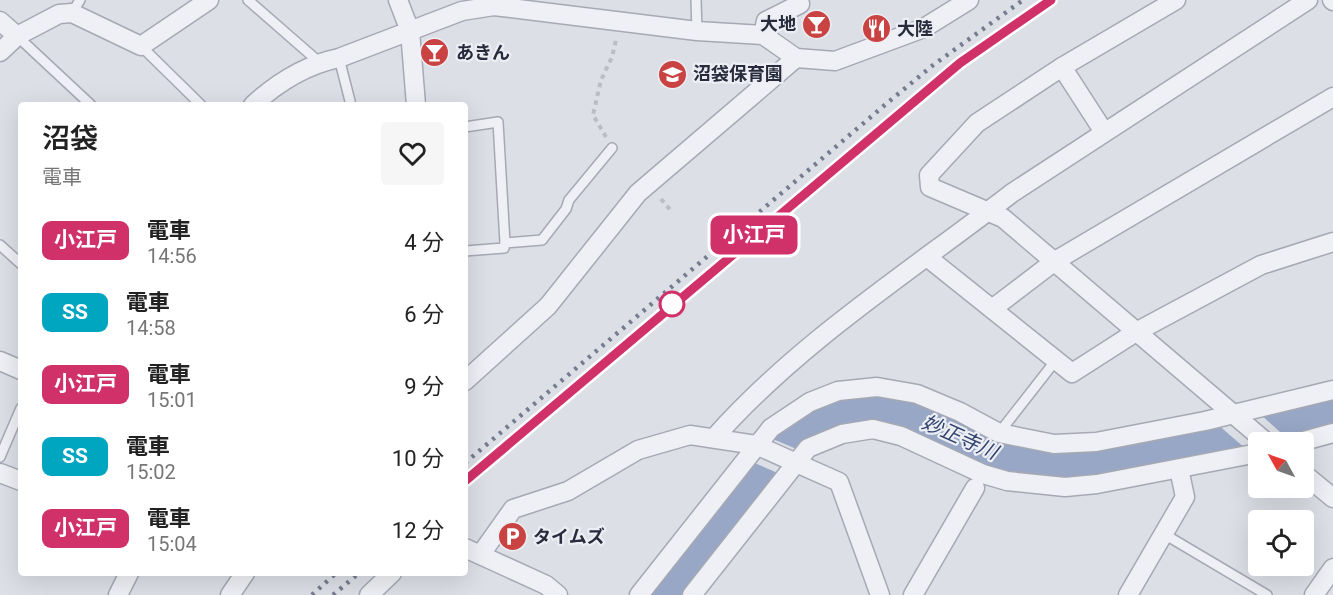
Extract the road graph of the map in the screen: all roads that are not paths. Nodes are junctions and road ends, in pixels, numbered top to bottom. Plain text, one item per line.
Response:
1 (209, 0) edge
2 (248, 0) edge
3 (398, 0) edge
4 (696, 0) edge
5 (969, 0) edge
6 (1176, 0) edge
7 (1308, 0) edge
8 (804, 1) edge
9 (465, 6) edge
10 (66, 7) edge
11 (0, 21) edge
12 (410, 31) junction
13 (697, 31) junction
14 (763, 35) junction
15 (17, 36) junction
16 (141, 45) junction
17 (0, 52) edge
18 (339, 58) junction
19 (796, 58) junction
20 (319, 62) junction
21 (1062, 67) junction
22 (1333, 98) edge
23 (88, 102) edge
24 (198, 102) edge
25 (257, 102) edge
26 (350, 102) edge
27 (416, 102) edge
28 (468, 127) edge
29 (1104, 132) junction
30 (612, 148) road end
31 (989, 210) junction
32 (1333, 242) edge
33 (505, 243) junction
34 (0, 245) edge
35 (468, 251) edge
36 (927, 257) junction
37 (18, 261) edge
38 (1055, 261) junction
39 (992, 309) junction
40 (1136, 332) junction
41 (1056, 360) junction
42 (0, 362) edge
43 (18, 369) edge
44 (468, 378) edge
45 (1333, 390) edge
46 (18, 415) edge
47 (1237, 417) junction
48 (1254, 432) edge
49 (999, 433) junction
50 (1333, 433) edge
51 (714, 438) junction
52 (1314, 438) edge
53 (759, 446) junction
54 (1248, 455) edge
55 (0, 457) edge
56 (791, 462) junction
57 (1179, 469) junction
58 (0, 472) edge
59 (18, 480) edge
60 (1314, 482) edge
61 (975, 488) dead end
62 (1333, 498) edge
63 (1164, 534) junction
64 (473, 551) edge
65 (1333, 568) edge
66 (128, 576) edge
67 (243, 576) edge
68 (389, 576) edge
69 (549, 592) edge
70 (1133, 593) edge
71 (118, 595) edge
72 (230, 595) edge
73 (369, 595) edge
74 (639, 595) edge
75 (692, 595) edge
76 (880, 595) edge
77 (913, 595) edge
78 (1266, 595) edge
79 (1314, 595) edge

1 - 16 street
2 - 20 lane
3 - 12 street
4 - 13 lane
5 - 19 street
6 - 21 street
7 - 29 street
8 - 14 street
9 - 12 street
9 - 13 street
10 - 15 street
10 - 16 street
11 - 15 street
12 - 18 street
12 - 27 street
13 - 14 street
14 - 19 street
15 - 17 street
15 - 23 lane
16 - 24 lane
18 - 20 street
18 - 26 lane
19 - 44 street
20 - 25 street
21 - 29 street
21 - 31 street
22 - 38 street
28 - 33 lane
29 - 31 street
30 - 33 lane
31 - 36 street
31 - 38 street
32 - 40 street
33 - 35 lane
34 - 37 lane
36 - 39 street
36 - 51 street
38 - 39 street
38 - 40 street
39 - 41 street
40 - 41 street
40 - 47 street
41 - 49 lane
42 - 43 street
45 - 47 street
46 - 55 lane
47 - 48 street
47 - 49 street
49 - 53 street
50 - 52 street
51 - 53 street
51 - 64 street
53 - 56 street
53 - 74 street
54 - 57 street
56 - 57 street
56 - 75 street
56 - 76 street
57 - 63 street
58 - 59 street
60 - 62 street
61 - 77 street
63 - 70 street
63 - 78 lane
64 - 69 street
65 - 79 street
66 - 71 street
67 - 72 street
68 - 73 street

